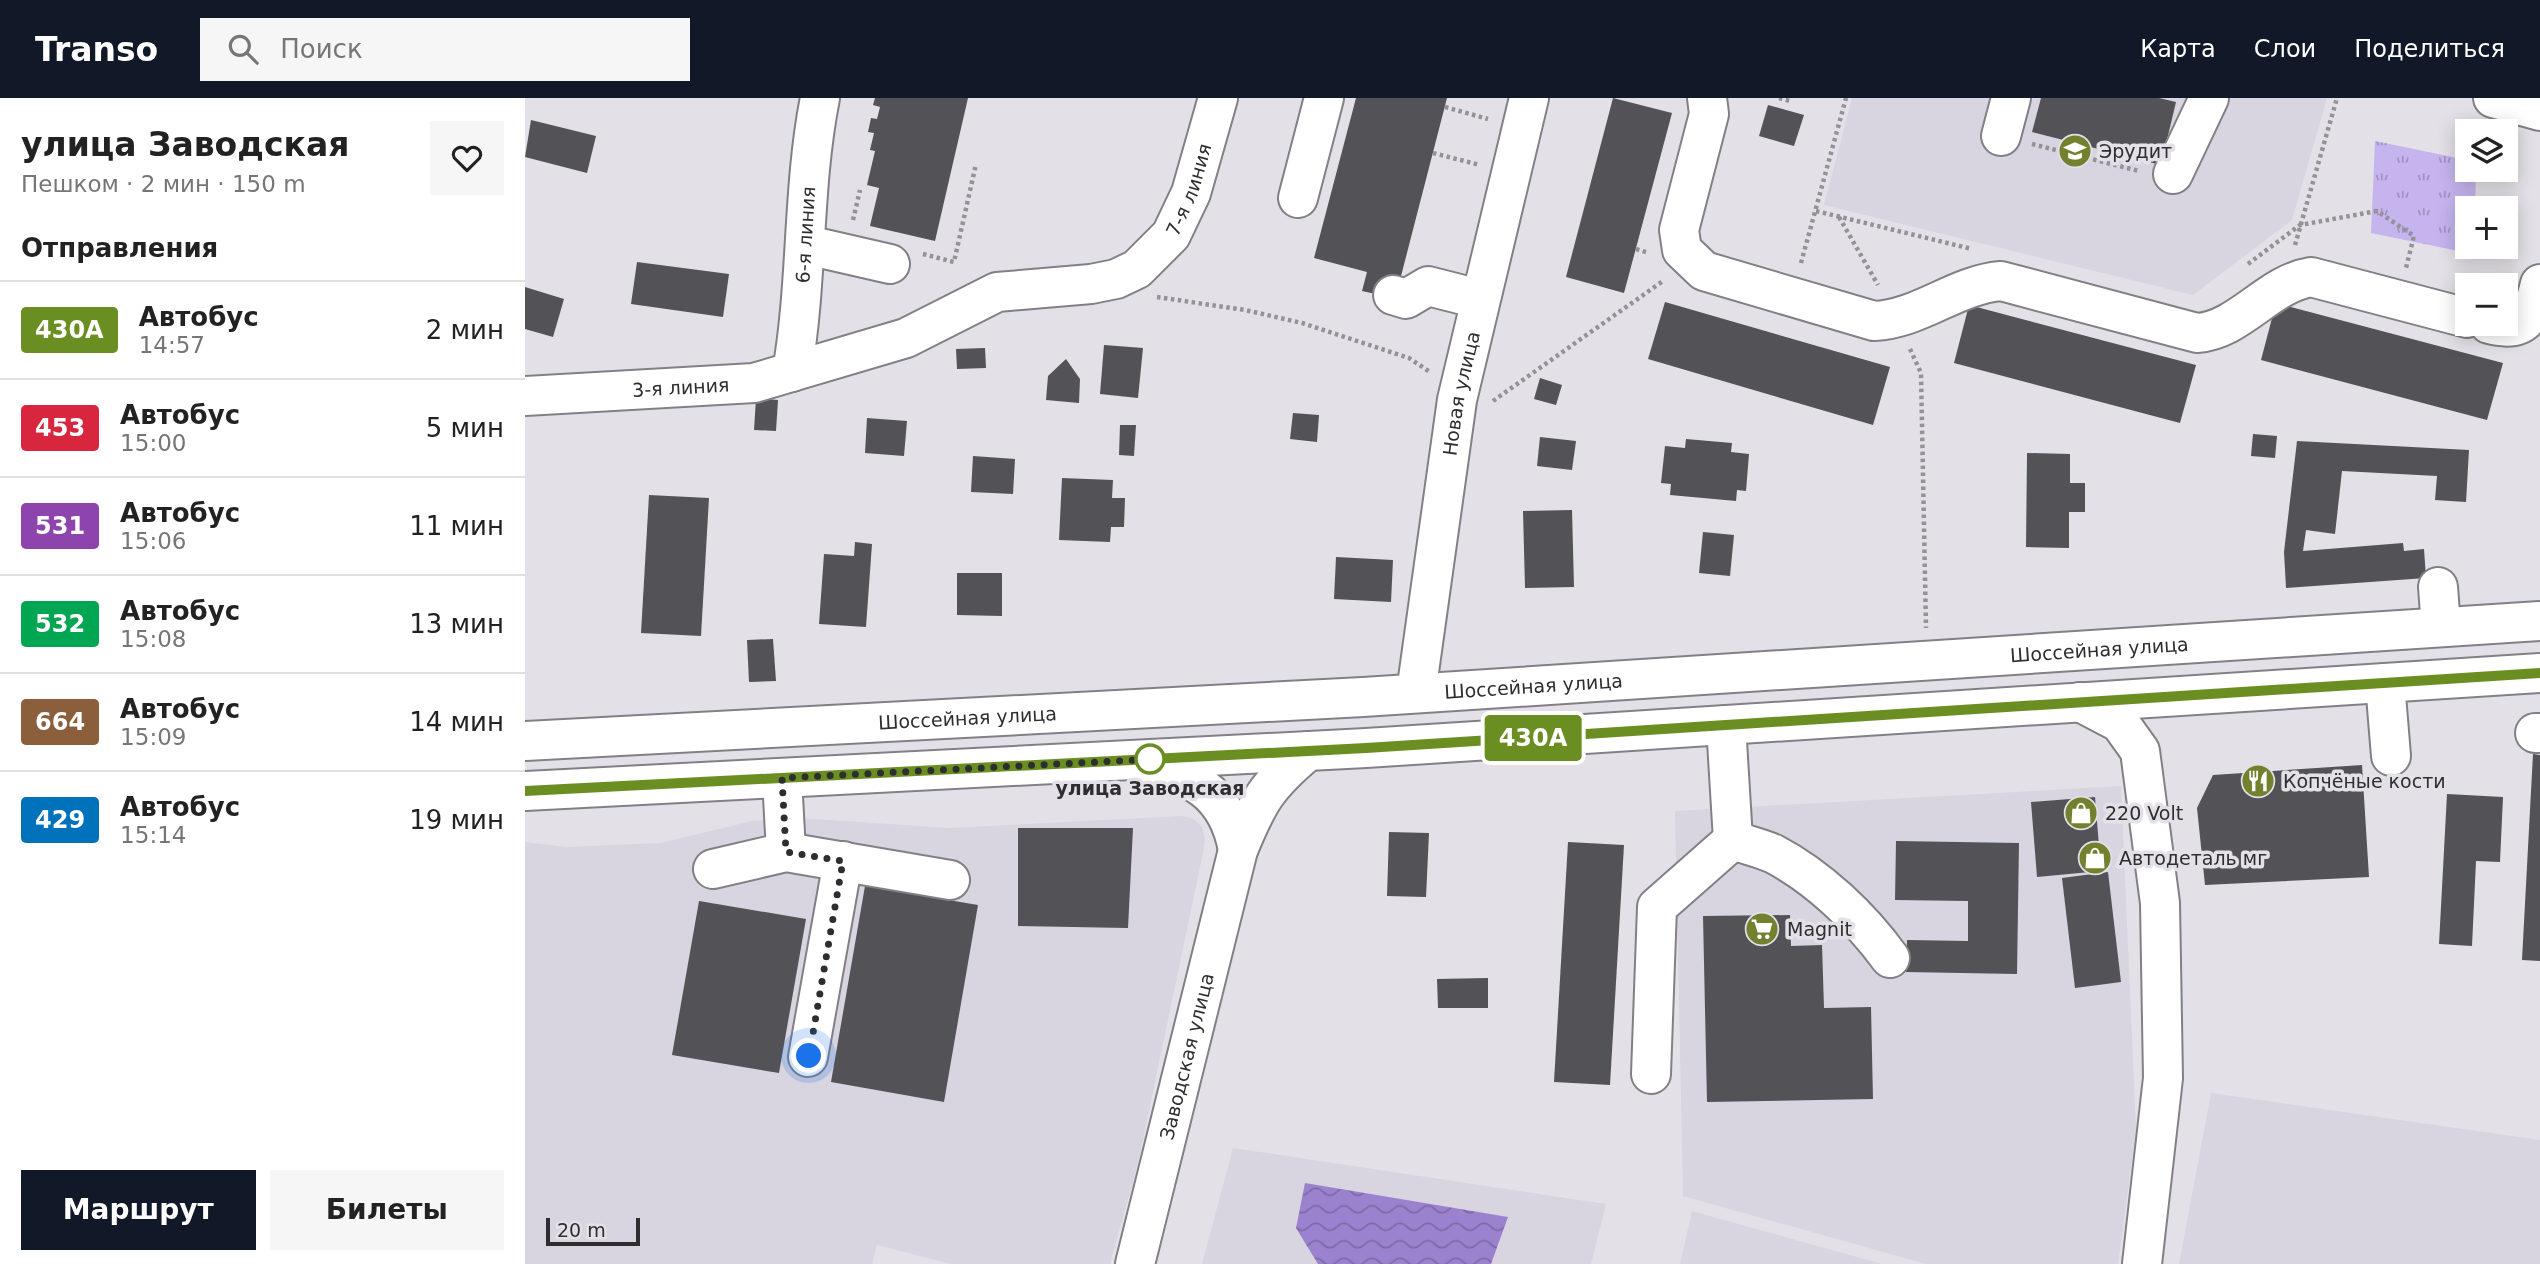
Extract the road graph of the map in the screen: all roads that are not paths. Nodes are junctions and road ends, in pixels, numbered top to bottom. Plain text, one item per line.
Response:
1 (820, 98) edge
2 (1219, 98) edge
3 (1324, 98) edge
4 (1529, 98) edge
5 (1707, 98) edge
6 (2011, 98) edge
7 (2209, 98) edge
8 (2497, 99) edge
9 (2540, 111) edge
10 (2001, 136) road end
11 (2173, 174) road end
12 (1298, 198) dead end
13 (807, 245) junction
14 (890, 264) road end
15 (1127, 274) joint
16 (2540, 284) edge
17 (1393, 295) dead end
18 (1479, 299) junction
19 (2455, 315) edge
20 (2518, 325) edge
21 (792, 372) junction
22 (525, 396) edge
23 (2438, 587) dead end
24 (2540, 621) edge
25 (2441, 627) junction
26 (2540, 673) edge
27 (2385, 683) junction
28 (1416, 693) junction
29 (2194, 695) junction
30 (2080, 702) junction
31 (1726, 725) junction
32 (525, 741) edge
33 (1308, 751) junction
34 (2140, 751) junction
35 (2391, 756) dead end
36 (1137, 760) junction
37 (782, 778) junction
38 (525, 791) edge
39 (1733, 840) junction
40 (1238, 850) junction
41 (786, 852) junction
42 (843, 861) junction
43 (713, 869) dead end
44 (950, 880) dead end
45 (1890, 958) dead end
46 (809, 1056) dead end
47 (1651, 1074) dead end
48 (1135, 1264) edge
49 (2142, 1264) edge

1 - 13 main road, 6-я линия
2 - 15 main road, 7-я линия
3 - 12 main road
4 - 18 main road, Новая улица
5 - 19 main road
6 - 10 main road
7 - 11 main road
8 - 9 main road
13 - 14 main road
13 - 21 main road, 6-я линия
15 - 21 main road, 3-я линия
16 - 20 main road
17 - 18 main road
18 - 28 main road, Новая улица
21 - 22 main road, 3-я линия
23 - 25 main road
24 - 25 main road, Шоссейная улица
25 - 28 main road, Шоссейная улица
26 - 27 main road
27 - 29 main road
27 - 35 main road
28 - 32 main road, Шоссейная улица
29 - 30 main road
29 - 34 main road
30 - 31 main road
30 - 34 main road
31 - 33 main road
31 - 39 main road
33 - 36 main road
33 - 40 main road, Заводская улица
34 - 49 main road
36 - 37 main road
36 - 40 main road
37 - 38 main road
37 - 41 main road
39 - 45 main road
39 - 47 main road
40 - 48 main road, Заводская улица
41 - 42 main road
41 - 43 main road
42 - 44 main road
42 - 46 main road

